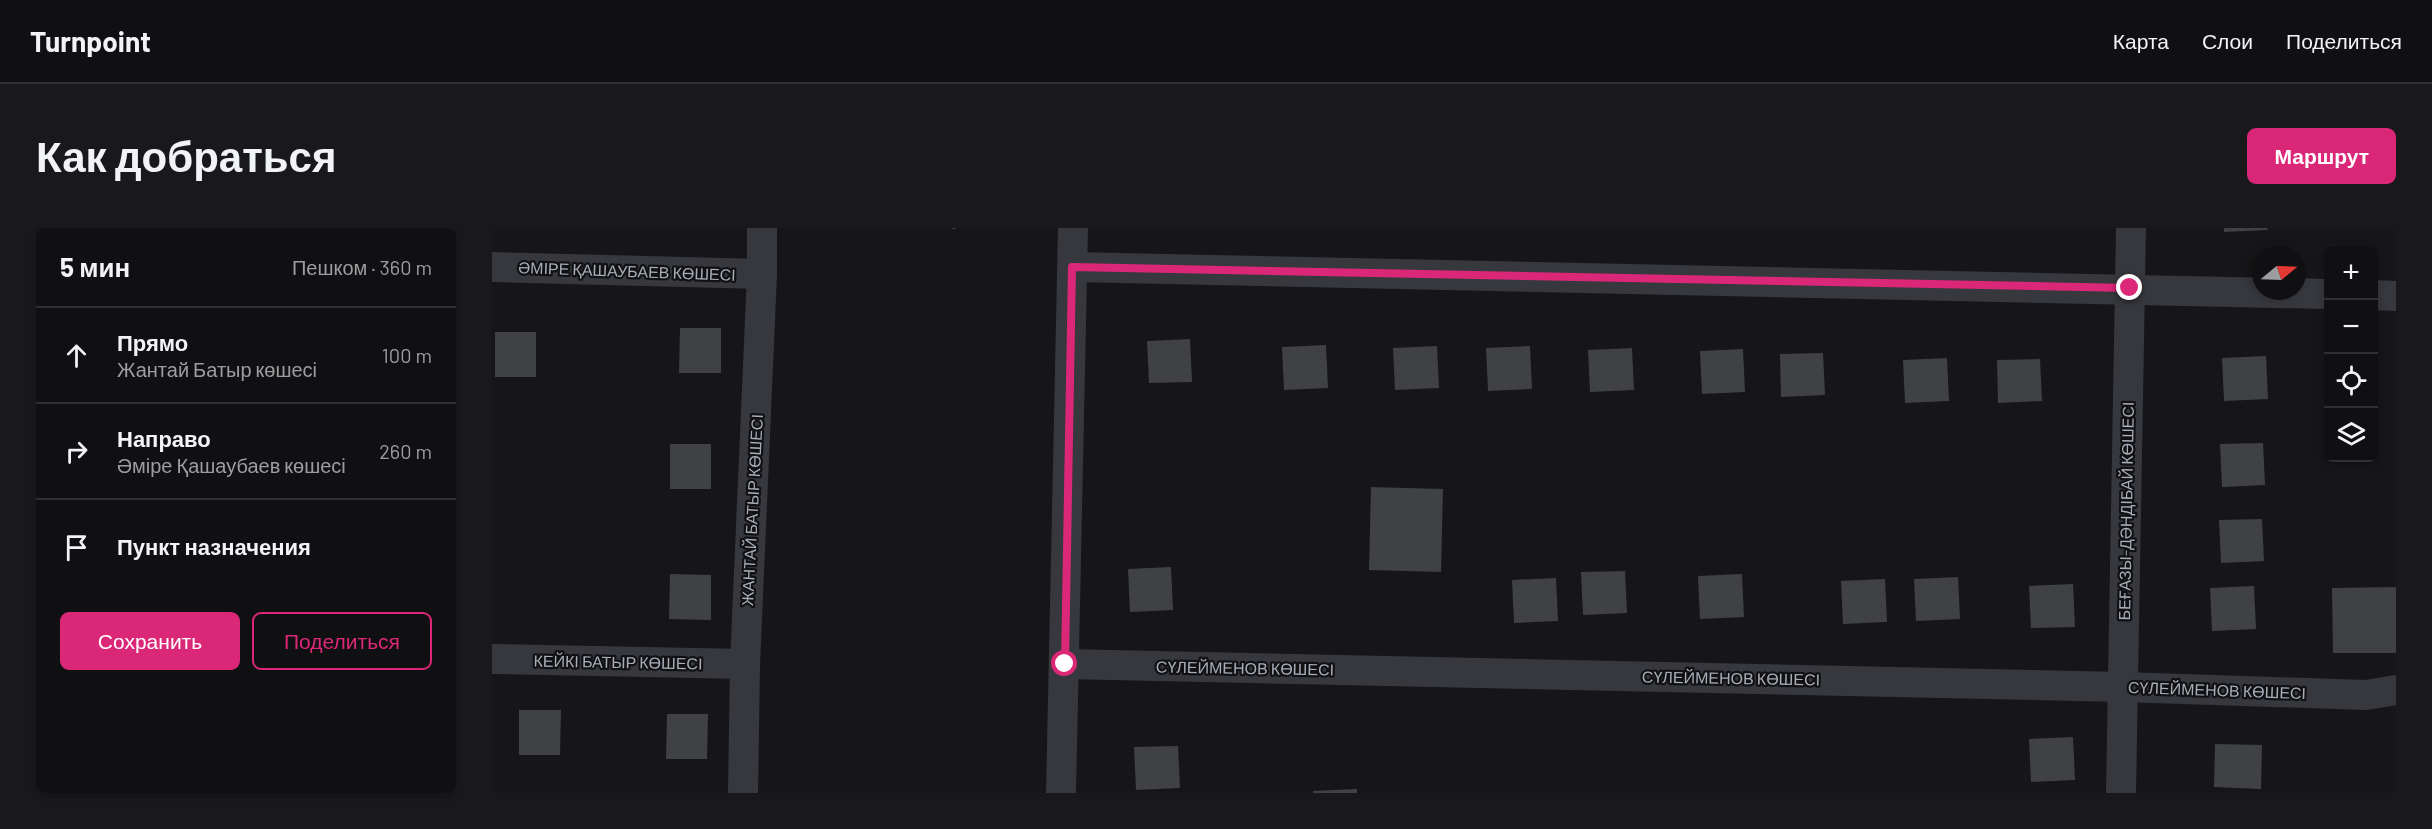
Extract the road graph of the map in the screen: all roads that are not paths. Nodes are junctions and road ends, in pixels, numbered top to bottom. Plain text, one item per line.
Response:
1 (762, 228) edge
2 (1073, 228) edge
3 (2131, 228) edge
4 (492, 267) edge
5 (1072, 267) junction
6 (762, 274) junction
7 (2130, 288) junction
8 (2324, 294) edge
9 (2378, 295) edge
10 (2396, 296) edge
11 (492, 659) edge
12 (744, 664) junction
13 (1065, 664) junction
14 (2123, 687) junction
15 (2396, 690) edge
16 (743, 793) edge
17 (1061, 793) edge
18 (2121, 793) edge

1 - 6 street, ЖАНТАЙ БАТЫР КӨШЕСІ
2 - 5 street
3 - 7 street, БЕҒАЗЫ-ДӘНДІБАЙ КӨШЕСІ
4 - 6 street, ӘМІРЕ ҚАШАУБАЕВ КӨШЕСІ
5 - 7 street
5 - 13 street
6 - 12 street, ЖАНТАЙ БАТЫР КӨШЕСІ
7 - 8 street
7 - 14 street, БЕҒАЗЫ-ДӘНДІБАЙ КӨШЕСІ
9 - 10 street
11 - 12 street, КЕЙКІ БАТЫР КӨШЕСІ
12 - 16 street, ЖАНТАЙ БАТЫР КӨШЕСІ
13 - 14 street, СҮЛЕЙМЕНОВ КӨШЕСІ
13 - 17 street
14 - 15 street, СҮЛЕЙМЕНОВ КӨШЕСІ
14 - 18 street, БЕҒАЗЫ-ДӘНДІБАЙ КӨШЕСІ

